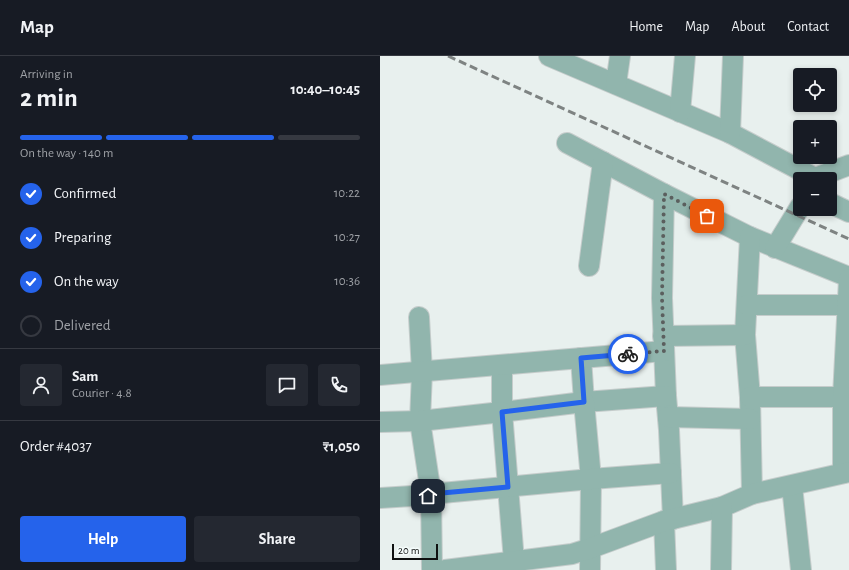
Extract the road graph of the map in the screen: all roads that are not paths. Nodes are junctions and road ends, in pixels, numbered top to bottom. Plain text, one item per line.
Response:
1 (549, 56) edge
2 (620, 56) edge
3 (685, 56) edge
4 (733, 56) edge
5 (616, 84) junction
6 (680, 112) junction
7 (730, 133) junction
8 (567, 143) dead end
9 (603, 162) junction
10 (849, 165) edge
11 (804, 172) edge
12 (831, 172) edge
13 (664, 194) junction
14 (837, 206) edge
15 (849, 212) edge
16 (795, 216) edge
17 (750, 237) junction
18 (775, 248) junction
19 (589, 266) dead end
20 (849, 278) edge
21 (747, 305) junction
22 (848, 305) junction
23 (420, 317) dead end
24 (746, 335) junction
25 (664, 343) junction
26 (581, 358) junction
27 (502, 364) junction
28 (422, 372) junction
29 (380, 375) edge
30 (666, 396) junction
31 (750, 397) junction
32 (843, 397) junction
33 (584, 402) junction
34 (502, 412) junction
35 (668, 417) junction
36 (750, 419) junction
37 (420, 421) junction
38 (380, 422) edge
39 (846, 472) edge
40 (671, 474) junction
41 (591, 479) junction
42 (792, 486) junction
43 (508, 487) junction
44 (431, 494) junction
45 (752, 494) junction
46 (380, 498) edge
47 (722, 507) junction
48 (669, 520) junction
49 (591, 548) junction
50 (514, 561) junction
51 (484, 568) edge
52 (432, 570) edge
53 (445, 570) edge
54 (590, 570) edge
55 (666, 570) edge
56 (721, 570) edge
57 (801, 570) edge

1 - 5 street
2 - 5 street
3 - 6 street
4 - 7 street
5 - 6 street
6 - 7 street
7 - 11 street
8 - 9 street
9 - 13 street
9 - 19 street
10 - 12 street
13 - 17 street
13 - 25 street
14 - 15 street
16 - 18 street
17 - 18 street
17 - 21 street
18 - 20 street
20 - 22 street
21 - 22 street
21 - 24 street
22 - 32 street
23 - 28 street
24 - 25 street
24 - 31 street
25 - 26 street
25 - 30 street
26 - 27 street
26 - 33 street
27 - 28 street
27 - 34 street
28 - 29 street
28 - 37 street
30 - 33 street
30 - 35 street
31 - 32 street
31 - 36 street
32 - 39 street
33 - 34 street
33 - 41 street
34 - 37 street
34 - 43 street
35 - 36 street
35 - 40 street
36 - 45 street
37 - 38 street
37 - 44 street
39 - 42 street
40 - 41 street
40 - 48 street
41 - 43 street
41 - 49 street
42 - 45 street
42 - 57 street
43 - 44 street
43 - 50 street
44 - 46 street
44 - 52 street
45 - 47 street
47 - 48 street
47 - 56 street
48 - 49 street
48 - 55 street
49 - 50 street
49 - 54 street
50 - 51 street
51 - 53 street

